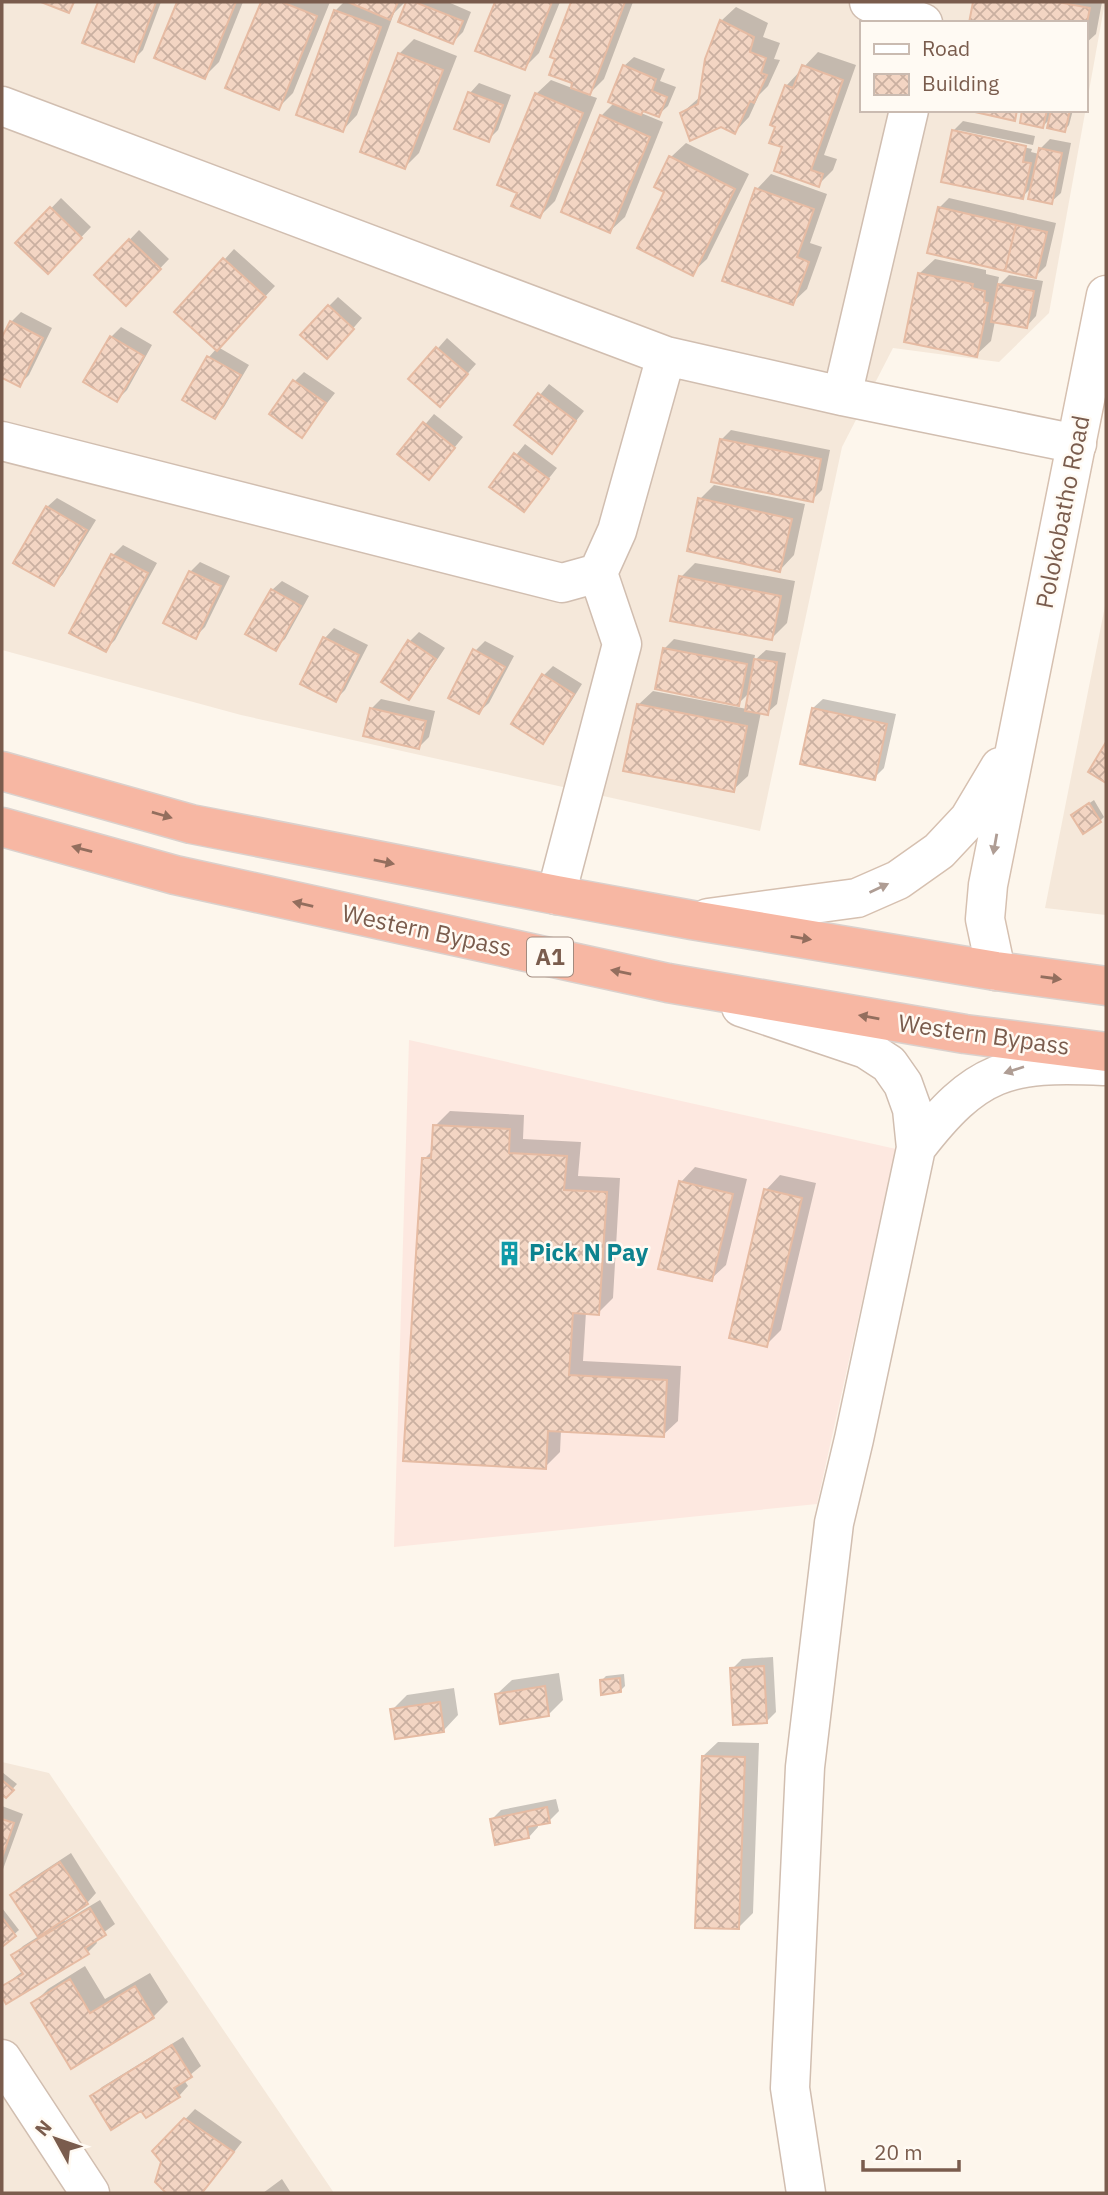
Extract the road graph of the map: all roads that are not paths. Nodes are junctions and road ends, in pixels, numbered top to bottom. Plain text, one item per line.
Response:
1 (869, 2) edge
2 (933, 2) edge
3 (918, 21) edge
4 (929, 21) edge
5 (2, 106) edge
6 (909, 112) edge
7 (1106, 295) edge
8 (666, 356) junction
9 (842, 396) junction
10 (2, 441) edge
11 (1077, 444) junction
12 (598, 573) junction
13 (1019, 729) junction
14 (2, 771) edge
15 (2, 827) edge
16 (556, 895) junction
17 (692, 920) junction
18 (996, 971) junction
19 (668, 983) junction
20 (1106, 986) edge
21 (1106, 1052) edge
22 (1106, 1066) edge
23 (916, 1148) junction
24 (2, 2059) edge
25 (90, 2193) edge
26 (806, 2193) edge

1 - 3 street
2 - 4 street
5 - 8 street
6 - 9 street
7 - 11 street, Polokobatho Road
8 - 9 street
8 - 12 street
9 - 11 street
10 - 12 street
11 - 13 street, Polokobatho Road
12 - 16 street
17 -> 13 street
13 -> 18 street, Polokobatho Road
14 -> 16 highway
19 -> 15 highway, Western Bypass / A1
16 - 17 highway
17 -> 18 highway
18 -> 20 highway
21 -> 19 highway, Western Bypass / A1
19 - 23 street
22 -> 23 street
23 - 26 street
24 - 25 street

